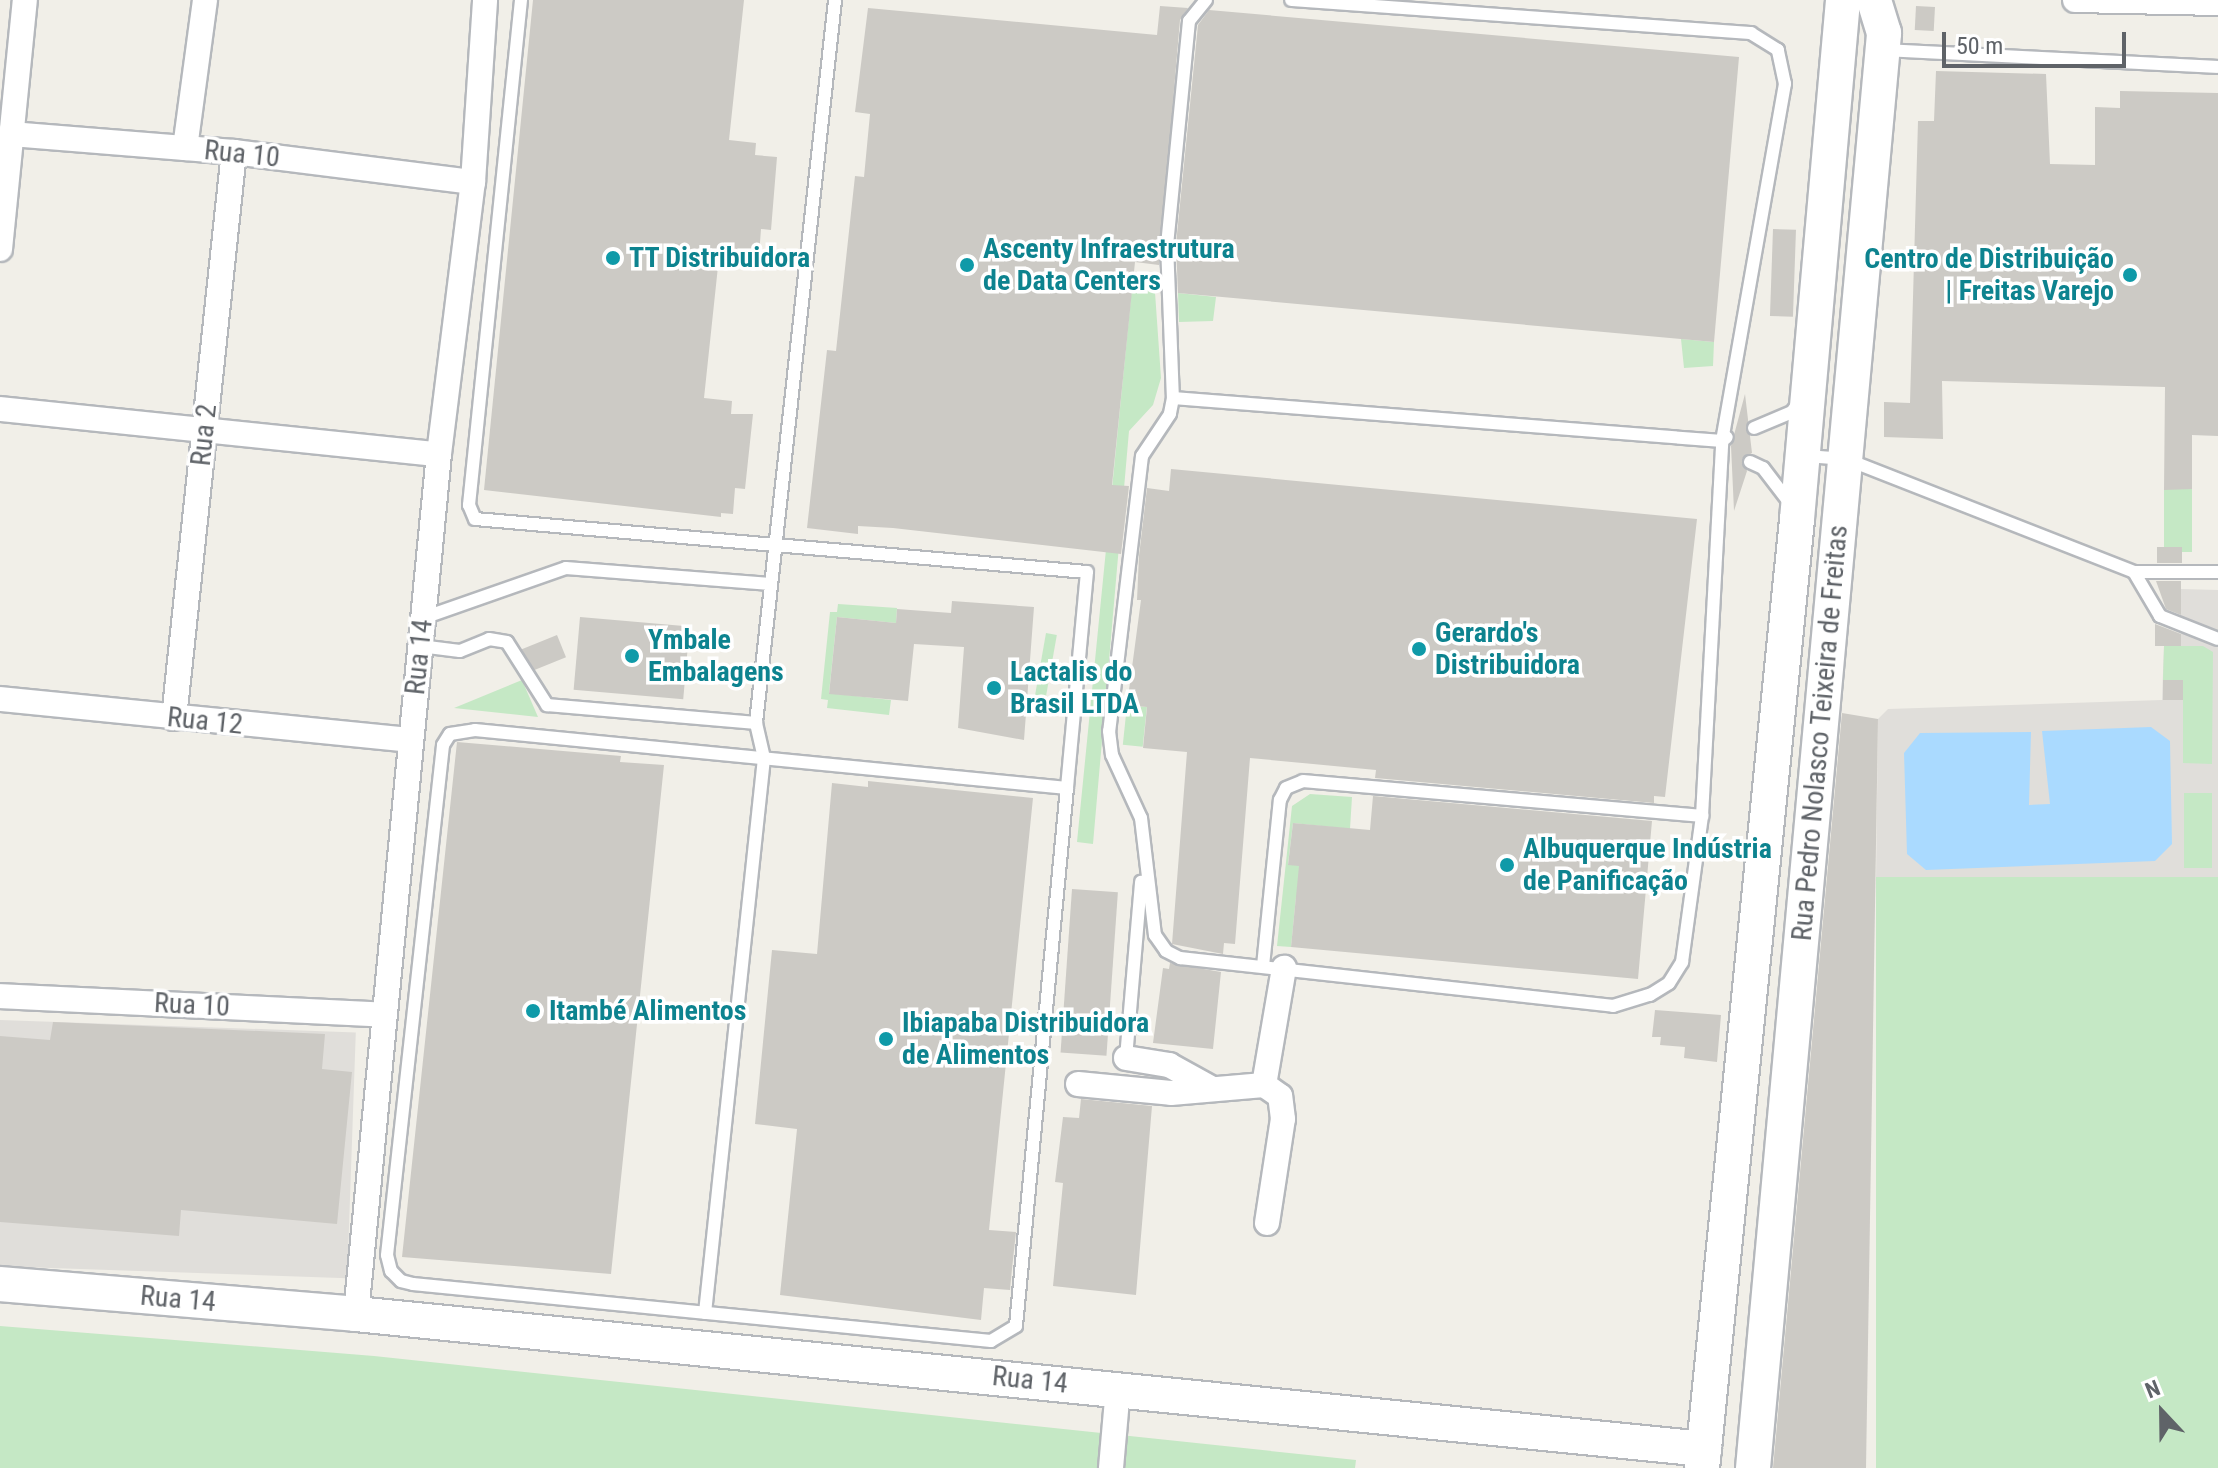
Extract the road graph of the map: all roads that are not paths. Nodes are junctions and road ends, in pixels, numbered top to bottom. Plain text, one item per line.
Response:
1 (25, 0) edge
2 (205, 0) edge
3 (485, 0) edge
4 (521, 0) edge
5 (835, 0) edge
6 (1206, 0) edge
7 (1291, 0) edge
8 (1843, 0) edge
9 (1874, 0) edge
10 (2075, 0) edge
11 (2218, 3) edge
12 (1882, 49) junction
13 (2218, 67) edge
14 (7, 124) edge
15 (185, 148) junction
16 (234, 152) junction
17 (473, 182) junction
18 (0, 249) edge
19 (1809, 390) junction
20 (1173, 398) junction
21 (0, 409) edge
22 (1754, 428) dead end
23 (205, 431) junction
24 (1727, 442) junction
25 (439, 454) junction
26 (1803, 456) junction
27 (1846, 459) junction
28 (1750, 462) dead end
29 (1797, 519) junction
30 (775, 547) junction
31 (2134, 572) junction
32 (2218, 572) edge
33 (770, 584) junction
34 (422, 618) junction
35 (2218, 639) edge
36 (420, 646) junction
37 (0, 699) edge
38 (174, 718) junction
39 (756, 723) junction
40 (410, 740) junction
41 (764, 758) junction
42 (1067, 788) junction
43 (1702, 816) junction
44 (1143, 855) junction
45 (1274, 967) junction
46 (0, 996) edge
47 (1748, 1008) junction
48 (384, 1015) junction
49 (1793, 1015) junction
50 (1126, 1058) joint
51 (1078, 1084) dead end
52 (1264, 1085) junction
53 (1209, 1087) junction
54 (1267, 1223) dead end
55 (0, 1284) edge
56 (705, 1313) junction
57 (356, 1314) junction
58 (1118, 1388) junction
59 (1703, 1458) edge
60 (1111, 1468) edge
61 (1753, 1468) edge

1 - 14 street
2 - 15 street
3 - 17 street, Rua 14
4 - 30 lane
5 - 30 lane
6 - 20 lane
7 - 24 lane
8 - 19 main road, Rua Pedro Nolasco Teixeira de Freitas
9 - 12 main road, Rua Pedro Nolasco Teixeira de Freitas
10 - 11 street
12 - 13 lane
12 - 27 main road, Rua Pedro Nolasco Teixeira de Freitas
14 - 15 street, Rua 10
14 - 18 street
15 - 16 street, Rua 10
16 - 17 street, Rua 10
16 - 23 street, Rua 2
17 - 25 street, Rua 14
19 - 22 lane
19 - 26 main road, Rua Pedro Nolasco Teixeira de Freitas
20 - 24 lane
20 - 44 lane
21 - 23 street
23 - 25 street
23 - 38 street, Rua 2
24 - 43 lane
25 - 34 street, Rua 14
26 - 27 lane
26 - 29 main road, Rua Pedro Nolasco Teixeira de Freitas
27 - 31 lane
27 - 49 main road, Rua Pedro Nolasco Teixeira de Freitas
28 - 29 lane
29 - 47 main road, Rua Pedro Nolasco Teixeira de Freitas
30 - 33 lane
30 - 42 lane
31 - 32 lane
31 - 35 lane
33 - 34 lane
33 - 39 lane
34 - 36 street, Rua 14
36 - 39 lane
36 - 40 street, Rua 14
37 - 38 street, Rua 12
38 - 40 street, Rua 12
39 - 41 lane
40 - 48 street, Rua 14
41 - 42 lane
41 - 56 lane
41 - 56 lane
42 - 56 lane
43 - 45 lane
43 - 45 lane
44 - 45 lane
44 - 50 lane
45 - 52 street
46 - 48 street, Rua 10
47 - 49 main road
47 - 59 main road, Rua Pedro Nolasco Teixeira de Freitas
48 - 57 street, Rua 14
49 - 61 main road, Rua Pedro Nolasco Teixeira de Freitas
50 - 53 street
51 - 53 street
52 - 53 street
52 - 54 street
55 - 57 main road, Rua 14
57 - 58 main road, Rua 14
58 - 59 main road, Rua 14
58 - 60 street

